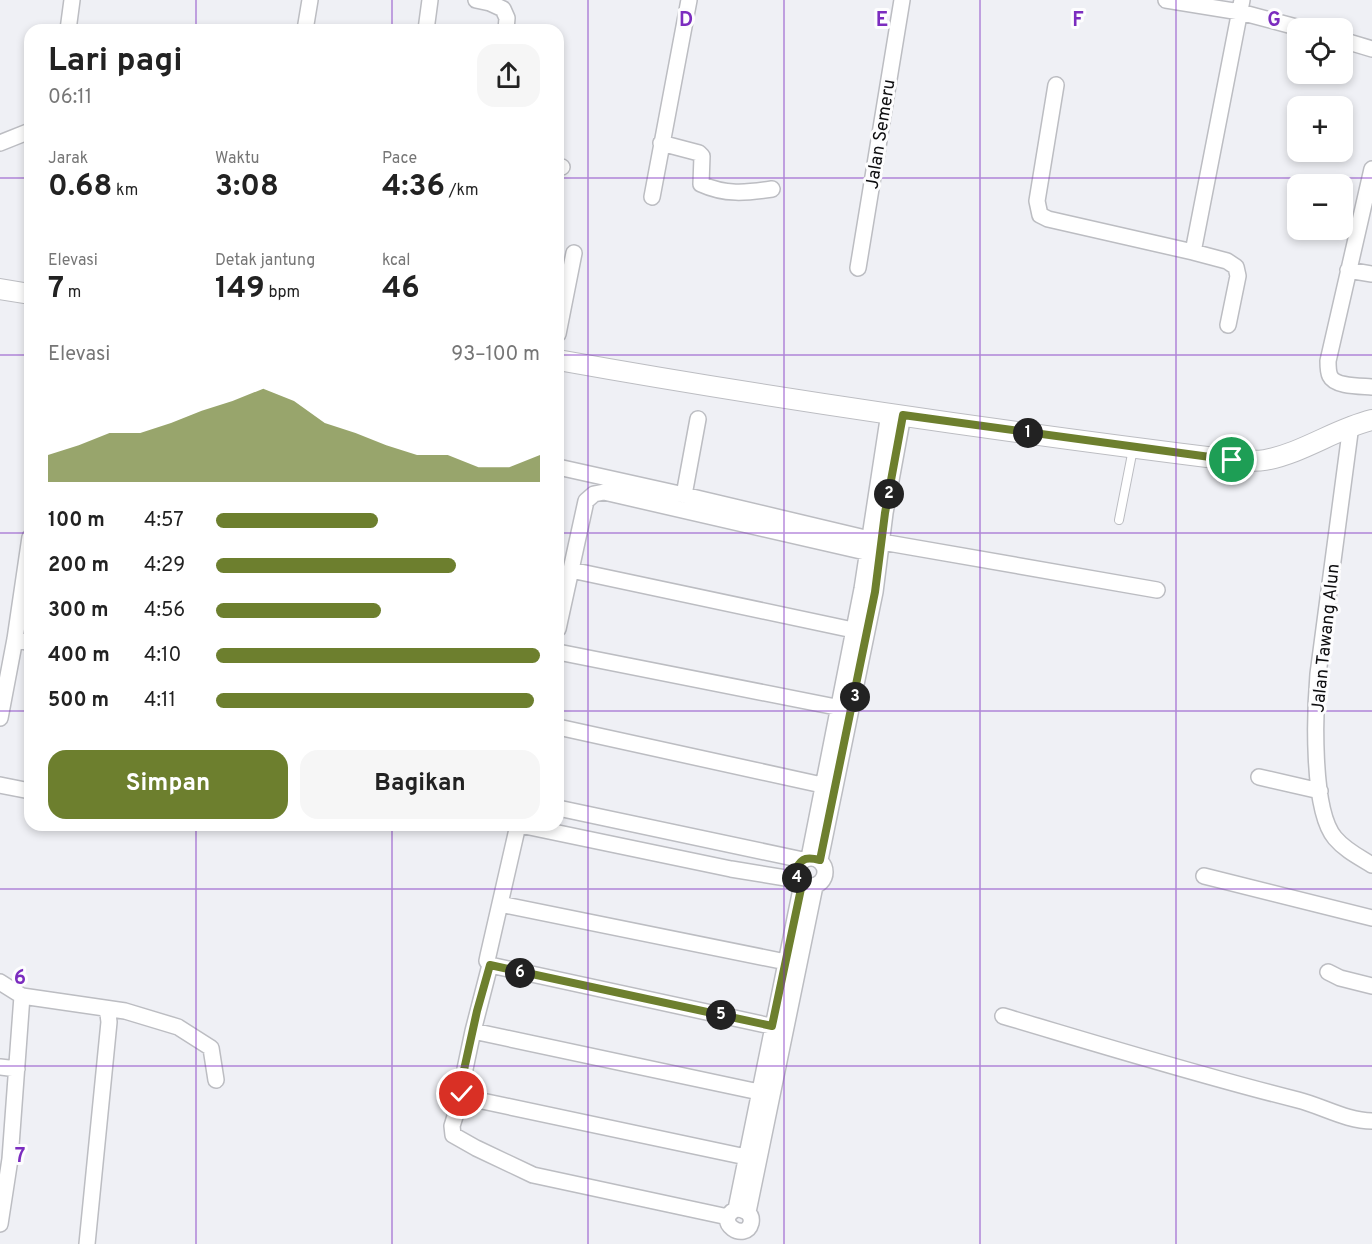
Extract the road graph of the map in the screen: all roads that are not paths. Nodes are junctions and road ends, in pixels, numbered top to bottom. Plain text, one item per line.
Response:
1 (72, 0) edge
2 (310, 0) edge
3 (430, 0) edge
4 (476, 0) edge
5 (689, 0) edge
6 (902, 0) edge
7 (1166, 0) edge
8 (1241, 6) edge
9 (1287, 23) edge
10 (69, 24) edge
11 (306, 24) edge
12 (427, 24) edge
13 (506, 24) edge
14 (1353, 43) edge
15 (1372, 49) edge
16 (1056, 85) dead end
17 (24, 133) edge
18 (0, 143) edge
19 (661, 143) junction
20 (1372, 169) edge
21 (772, 189) dead end
22 (652, 197) dead end
23 (574, 252) dead end
24 (1193, 252) junction
25 (858, 268) dead end
26 (1348, 270) junction
27 (1372, 274) edge
28 (0, 289) edge
29 (24, 293) edge
30 (564, 303) edge
31 (1228, 325) dead end
32 (564, 361) edge
33 (1372, 387) edge
34 (896, 414) junction
35 (698, 419) dead end
36 (1372, 420) edge
37 (1351, 425) junction
38 (1133, 448) junction
39 (564, 468) edge
40 (684, 495) junction
41 (1119, 520) dead end
42 (874, 547) junction
43 (571, 570) junction
44 (1157, 590) dead end
45 (564, 601) edge
46 (24, 617) edge
47 (853, 630) junction
48 (22, 641) edge
49 (564, 653) edge
50 (845, 709) junction
51 (0, 718) edge
52 (564, 728) edge
53 (1259, 777) dead end
54 (0, 785) edge
55 (822, 786) junction
56 (24, 790) edge
57 (1320, 791) junction
58 (564, 809) edge
59 (665, 830) junction
60 (518, 831) edge
61 (550, 831) edge
62 (662, 853) junction
63 (810, 859) junction
64 (1372, 864) edge
65 (1204, 876) dead end
66 (805, 883) junction
67 (500, 904) junction
68 (1372, 918) edge
69 (786, 962) junction
70 (490, 965) junction
71 (1328, 972) dead end
72 (0, 982) edge
73 (1372, 986) edge
74 (22, 996) junction
75 (105, 1008) junction
76 (1003, 1016) dead end
77 (779, 1028) junction
78 (473, 1031) junction
79 (0, 1067) edge
80 (17, 1069) junction
81 (216, 1080) dead end
82 (759, 1092) junction
83 (462, 1094) junction
84 (1372, 1121) edge
85 (746, 1157) junction
86 (737, 1213) junction
87 (0, 1224) edge
88 (736, 1238) edge
89 (87, 1244) edge

1 - 10 street
2 - 11 street
3 - 12 street
4 - 13 street
5 - 19 street
6 - 25 street, Jalan Semeru
7 - 8 street
8 - 9 street
8 - 24 street
14 - 15 street
16 - 24 street
17 - 18 street
19 - 21 street
19 - 22 street
20 - 26 street
23 - 30 street
24 - 31 street
26 - 27 street
26 - 33 street
28 - 29 street
32 - 34 street
34 - 38 street
34 - 42 street
35 - 40 street
36 - 37 street
37 - 38 street
37 - 57 street, Jalan Tawang Alun
38 - 41 lane
39 - 40 street
40 - 42 street
42 - 43 street
42 - 44 street
42 - 47 street
42 - 50 street
43 - 45 street
43 - 47 street
46 - 48 street
47 - 50 street
48 - 51 street
49 - 50 street
50 - 55 street
50 - 63 street
52 - 55 street
53 - 57 street
54 - 56 street
55 - 63 street
57 - 64 street, Jalan Tawang Alun
58 - 59 street
59 - 62 street
59 - 63 street
60 - 67 street
61 - 62 street
62 - 66 street
63 - 66 street
63 - 66 street
65 - 68 street
66 - 69 street
66 - 77 street
67 - 69 street
67 - 70 street
69 - 77 street
70 - 77 street
70 - 78 street
71 - 73 street
72 - 74 street
74 - 75 street
74 - 80 street
75 - 81 street
75 - 89 street
76 - 84 street
77 - 82 street
77 - 86 street
78 - 82 street
78 - 83 street
79 - 80 street
80 - 87 street
82 - 85 street
83 - 85 street
83 - 86 street
85 - 86 street
86 - 88 street

